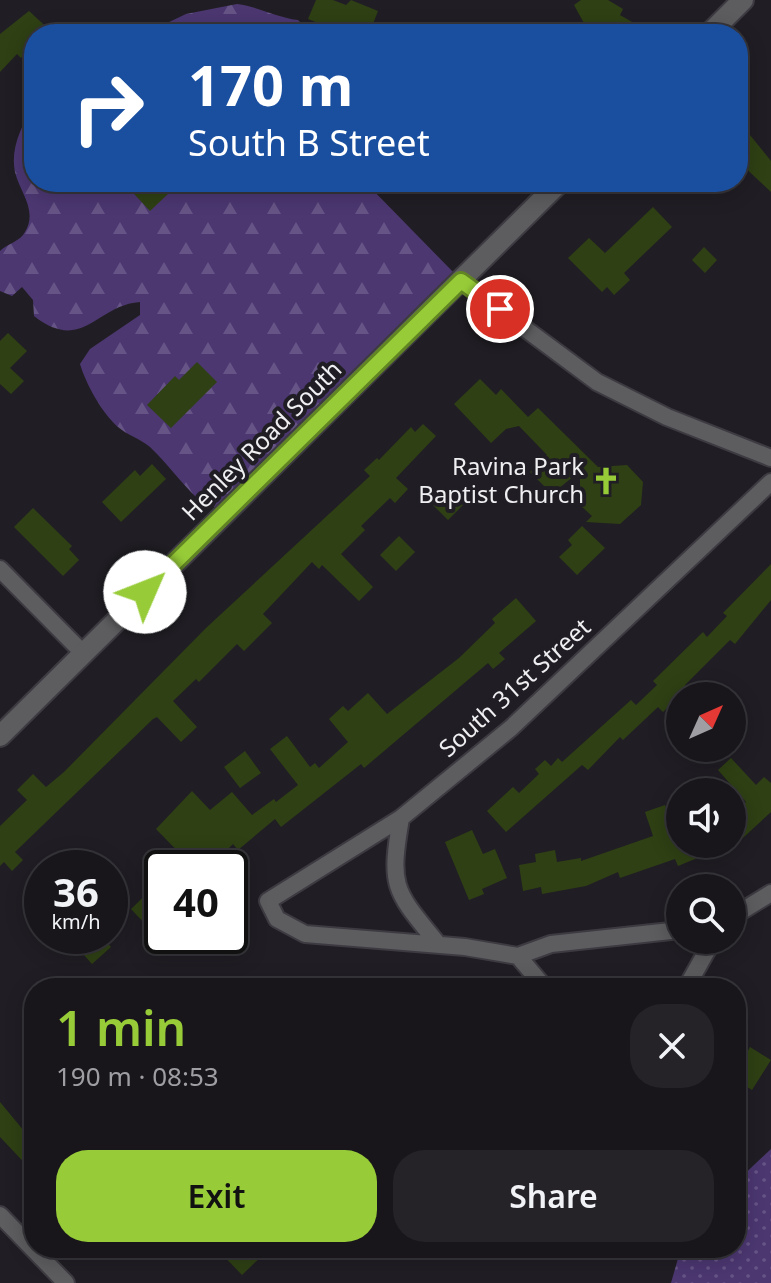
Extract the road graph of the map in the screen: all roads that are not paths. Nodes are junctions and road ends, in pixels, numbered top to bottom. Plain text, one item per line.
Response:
1 (743, 0) edge
2 (719, 24) edge
3 (550, 192) edge
4 (461, 281) junction
5 (771, 458) edge
6 (771, 482) edge
7 (0, 569) edge
8 (83, 653) junction
9 (0, 736) edge
10 (401, 818) junction
11 (771, 893) edge
12 (746, 908) edge
13 (666, 932) edge
14 (438, 944) junction
15 (705, 954) edge
16 (518, 956) junction
17 (537, 978) edge
18 (692, 978) edge
19 (0, 1215) edge
20 (24, 1240) edge
21 (42, 1258) edge
22 (66, 1283) edge

1 - 2 street
3 - 4 street, Henley Road South
4 - 5 street
4 - 8 street, Henley Road South
6 - 10 street, South 31st Street
7 - 8 street
8 - 9 street, Henley Road South
10 - 14 street
10 - 14 street, South 31st Street
11 - 12 street
13 - 16 street
14 - 16 street
15 - 18 street
16 - 17 street
19 - 20 street
21 - 22 street

